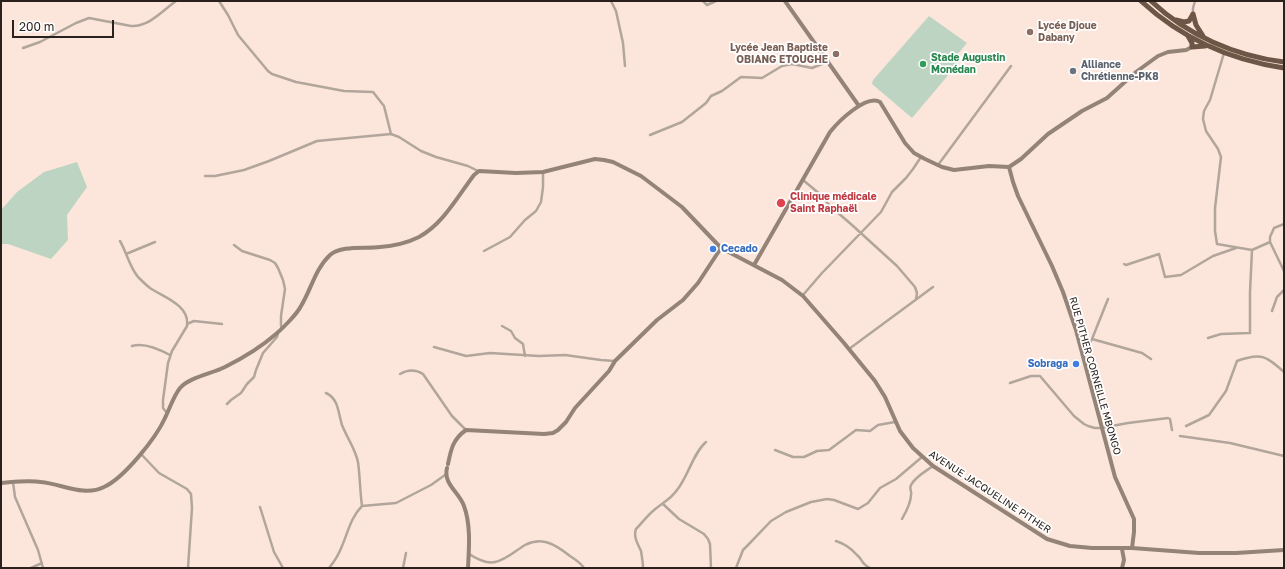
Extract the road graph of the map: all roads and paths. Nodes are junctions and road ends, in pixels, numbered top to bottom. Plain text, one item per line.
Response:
1 (176, 1) edge
2 (219, 1) edge
3 (611, 1) edge
4 (703, 1) edge
5 (716, 1) edge
6 (786, 1) edge
7 (1141, 1) edge
8 (1151, 1) edge
9 (1195, 1) edge
10 (1193, 14) junction
11 (1174, 20) junction
12 (1188, 36) junction
13 (1205, 38) junction
14 (1207, 46) junction
15 (1192, 47) junction
16 (23, 48) dead end
17 (1224, 53) junction
18 (827, 62) junction
19 (1284, 62) edge
20 (624, 66) dead end
21 (1011, 66) dead end
22 (1284, 68) edge
23 (859, 106) junction
24 (391, 134) junction
25 (650, 135) dead end
26 (921, 156) junction
27 (938, 165) junction
28 (1009, 167) junction
29 (479, 171) junction
30 (543, 172) junction
31 (205, 176) dead end
32 (803, 180) junction
33 (1284, 224) edge
34 (860, 232) junction
35 (120, 241) dead end
36 (155, 242) dead end
37 (1270, 242) junction
38 (234, 245) dead end
39 (721, 248) junction
40 (1237, 248) junction
41 (1252, 250) junction
42 (484, 251) dead end
43 (126, 254) junction
44 (1124, 264) dead end
45 (754, 265) junction
46 (1284, 272) edge
47 (933, 287) dead end
48 (1284, 290) edge
49 (802, 296) junction
50 (916, 299) junction
51 (1108, 299) dead end
52 (1272, 311) dead end
53 (187, 324) junction
54 (222, 324) dead end
55 (285, 325) junction
56 (502, 326) dead end
57 (278, 333) junction
58 (1208, 338) dead end
59 (1092, 339) junction
60 (132, 346) dead end
61 (434, 347) dead end
62 (849, 349) junction
63 (1081, 349) junction
64 (170, 355) junction
65 (525, 356) junction
66 (1151, 359) dead end
67 (615, 361) junction
68 (1284, 372) edge
69 (400, 374) dead end
70 (1010, 383) dead end
71 (326, 393) dead end
72 (227, 404) dead end
73 (168, 413) junction
74 (895, 422) junction
75 (1186, 426) dead end
76 (1101, 428) junction
77 (466, 430) junction
78 (1172, 430) dead end
79 (1180, 436) dead end
80 (706, 442) dead end
81 (775, 450) dead end
82 (141, 454) junction
83 (1284, 456) edge
84 (922, 457) junction
85 (933, 466) junction
86 (446, 475) junction
87 (13, 482) junction
88 (1, 483) edge
89 (663, 504) junction
90 (362, 506) junction
91 (260, 507) dead end
92 (902, 519) dead end
93 (836, 541) dead end
94 (1122, 548) junction
95 (1132, 548) junction
96 (1284, 550) edge
97 (406, 553) dead end
98 (468, 554) junction
99 (42, 563) junction
100 (31, 568) edge
101 (43, 568) edge
102 (188, 568) edge
103 (283, 568) edge
104 (329, 568) edge
105 (403, 568) edge
106 (468, 568) edge
107 (584, 568) edge
108 (643, 568) edge
109 (711, 568) edge
110 (736, 568) edge
111 (870, 568) edge
112 (1122, 568) edge

1 - 16 street
2 - 24 street
3 - 20 street
4 - 5 street
6 - 18 street
7 - 12 highway
8 - 11 highway
9 - 10 street
10 - 11 highway
10 - 13 highway
11 - 13 highway
12 - 14 highway
12 - 15 highway
13 - 19 highway
14 - 15 highway
14 - 17 highway
15 - 28 street
17 - 22 highway
17 - 40 street
18 - 23 street
18 - 25 street
21 - 27 street
23 - 26 street
23 - 32 street
24 - 29 street
24 - 31 street
26 - 27 street
26 - 34 street
27 - 28 street
28 - 63 street, RUE PITHER CORNEILLE MBONGO
29 - 30 street, AVENUE JACQUELINE PITHER
29 - 55 street
30 - 39 street, AVENUE JACQUELINE PITHER
30 - 42 street
32 - 34 street
32 - 45 street
33 - 37 street
34 - 49 street
34 - 50 street
35 - 43 street
36 - 43 street
37 - 41 street
37 - 46 street
38 - 55 street
39 - 45 street, AVENUE JACQUELINE PITHER
39 - 67 street
40 - 41 street
40 - 44 street
41 - 58 street
43 - 53 street
45 - 49 street, AVENUE JACQUELINE PITHER
47 - 50 street
48 - 52 street
49 - 62 street, AVENUE JACQUELINE PITHER
50 - 62 street
51 - 59 street
53 - 54 street
53 - 64 street
55 - 57 street
56 - 65 street
57 - 72 street
57 - 73 street
59 - 63 street
59 - 66 street
60 - 64 street
61 - 65 street
62 - 74 street, AVENUE JACQUELINE PITHER
63 - 76 street, RUE PITHER CORNEILLE MBONGO
64 - 73 street
65 - 67 street
67 - 77 street
68 - 75 street
69 - 77 street
70 - 76 street
71 - 90 street
73 - 82 street
74 - 81 street
74 - 84 street, AVENUE JACQUELINE PITHER
76 - 78 street
76 - 95 street, RUE PITHER CORNEILLE MBONGO
77 - 86 street
79 - 83 street
80 - 89 street
82 - 87 street
82 - 102 street
84 - 85 street, AVENUE JACQUELINE PITHER
84 - 110 street
85 - 92 street
85 - 94 street, AVENUE JACQUELINE PITHER
86 - 90 street
86 - 98 street
87 - 88 street
87 - 99 street
89 - 108 street
89 - 109 street
90 - 104 street
91 - 103 street
93 - 111 street
94 - 95 street, AVENUE JACQUELINE PITHER
94 - 112 street
95 - 96 street, AVENUE JACQUELINE PITHER
97 - 105 street
98 - 106 street
98 - 107 street
99 - 100 street
99 - 101 street

